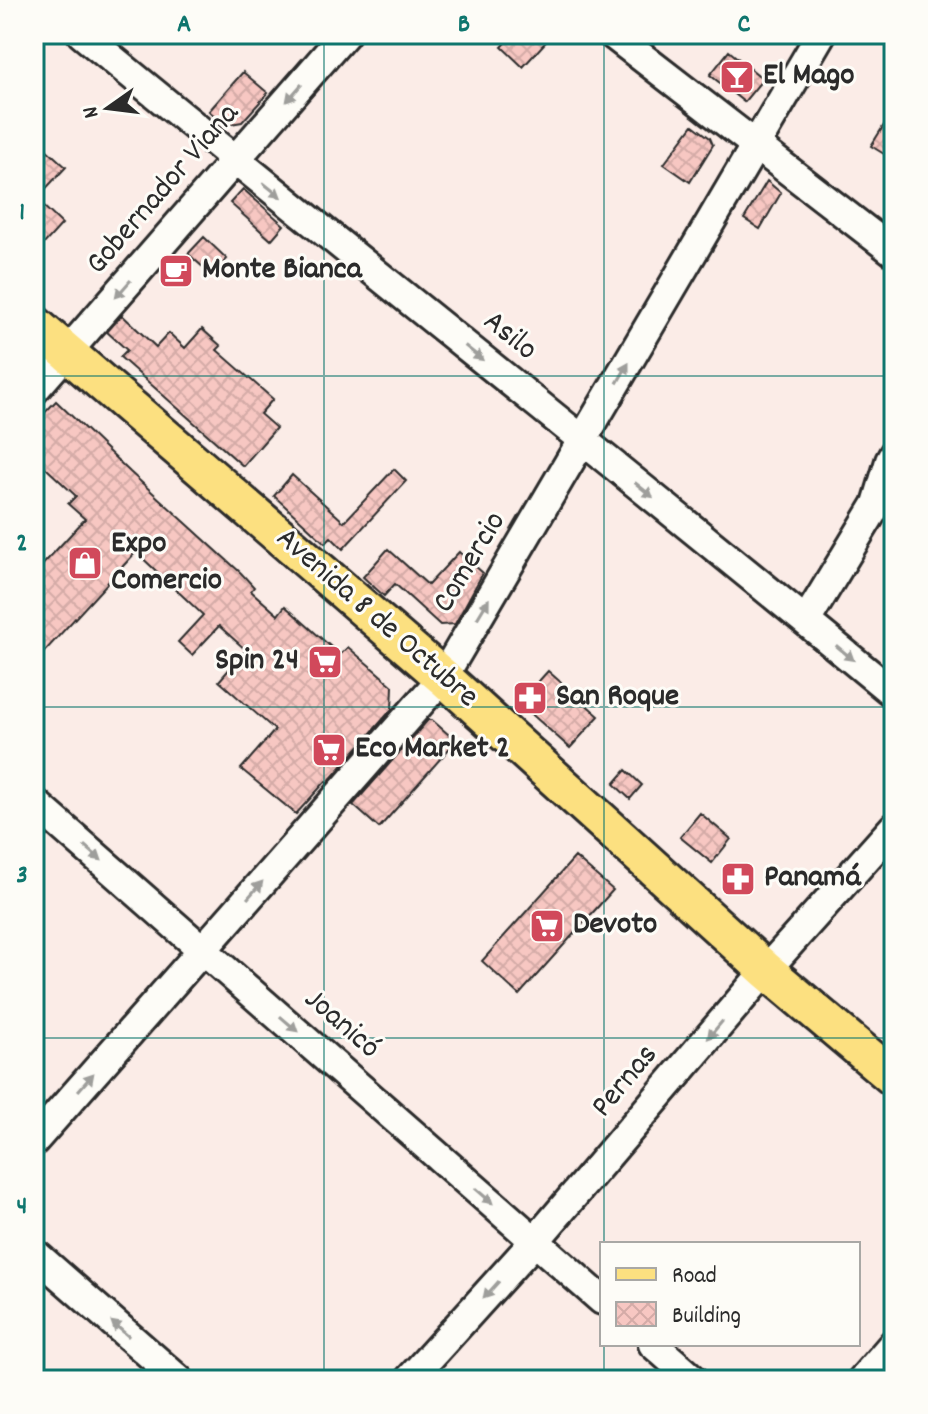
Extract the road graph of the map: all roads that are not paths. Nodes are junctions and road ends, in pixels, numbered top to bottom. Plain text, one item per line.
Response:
1 (82, 34) edge
2 (345, 34) edge
3 (612, 34) edge
4 (821, 34) edge
5 (757, 145) junction
6 (235, 160) junction
7 (894, 252) edge
8 (34, 324) edge
9 (67, 353) junction
10 (34, 390) edge
11 (583, 440) junction
12 (894, 454) edge
13 (806, 621) junction
14 (443, 677) junction
15 (894, 694) edge
16 (34, 802) edge
17 (894, 827) edge
18 (203, 949) junction
19 (766, 970) junction
20 (894, 1078) edge
21 (34, 1141) edge
22 (535, 1241) junction
23 (34, 1253) edge
24 (600, 1298) edge
25 (894, 1343) edge
26 (655, 1346) edge
27 (179, 1380) edge
28 (409, 1380) edge
29 (694, 1380) edge
30 (862, 1380) edge

1 - 6 street, Asilo
2 -> 6 street, Gobernador Viana
3 - 5 street
4 - 5 street, Comercio
5 - 7 street
11 -> 5 street, Comercio
6 -> 9 street, Gobernador Viana
6 -> 11 street, Asilo
8 - 9 main road, Avenida 8 de Octubre
9 - 10 street, Gobernador Viana
9 - 14 main road, Avenida 8 de Octubre
11 -> 13 street, Asilo
14 -> 11 street, Comercio
12 - 13 street
13 -> 15 street, Asilo
18 -> 14 street, Comercio
14 - 19 main road, Avenida 8 de Octubre
16 -> 18 street, Joanicó
17 - 19 street, Pernas
21 -> 18 street, Comercio
18 -> 22 street, Joanicó
19 - 20 main road, Avenida 8 de Octubre
19 -> 22 street, Pernas
22 - 24 street, Joanicó
22 -> 28 street, Pernas
27 -> 23 street
25 - 30 street
26 - 29 street

